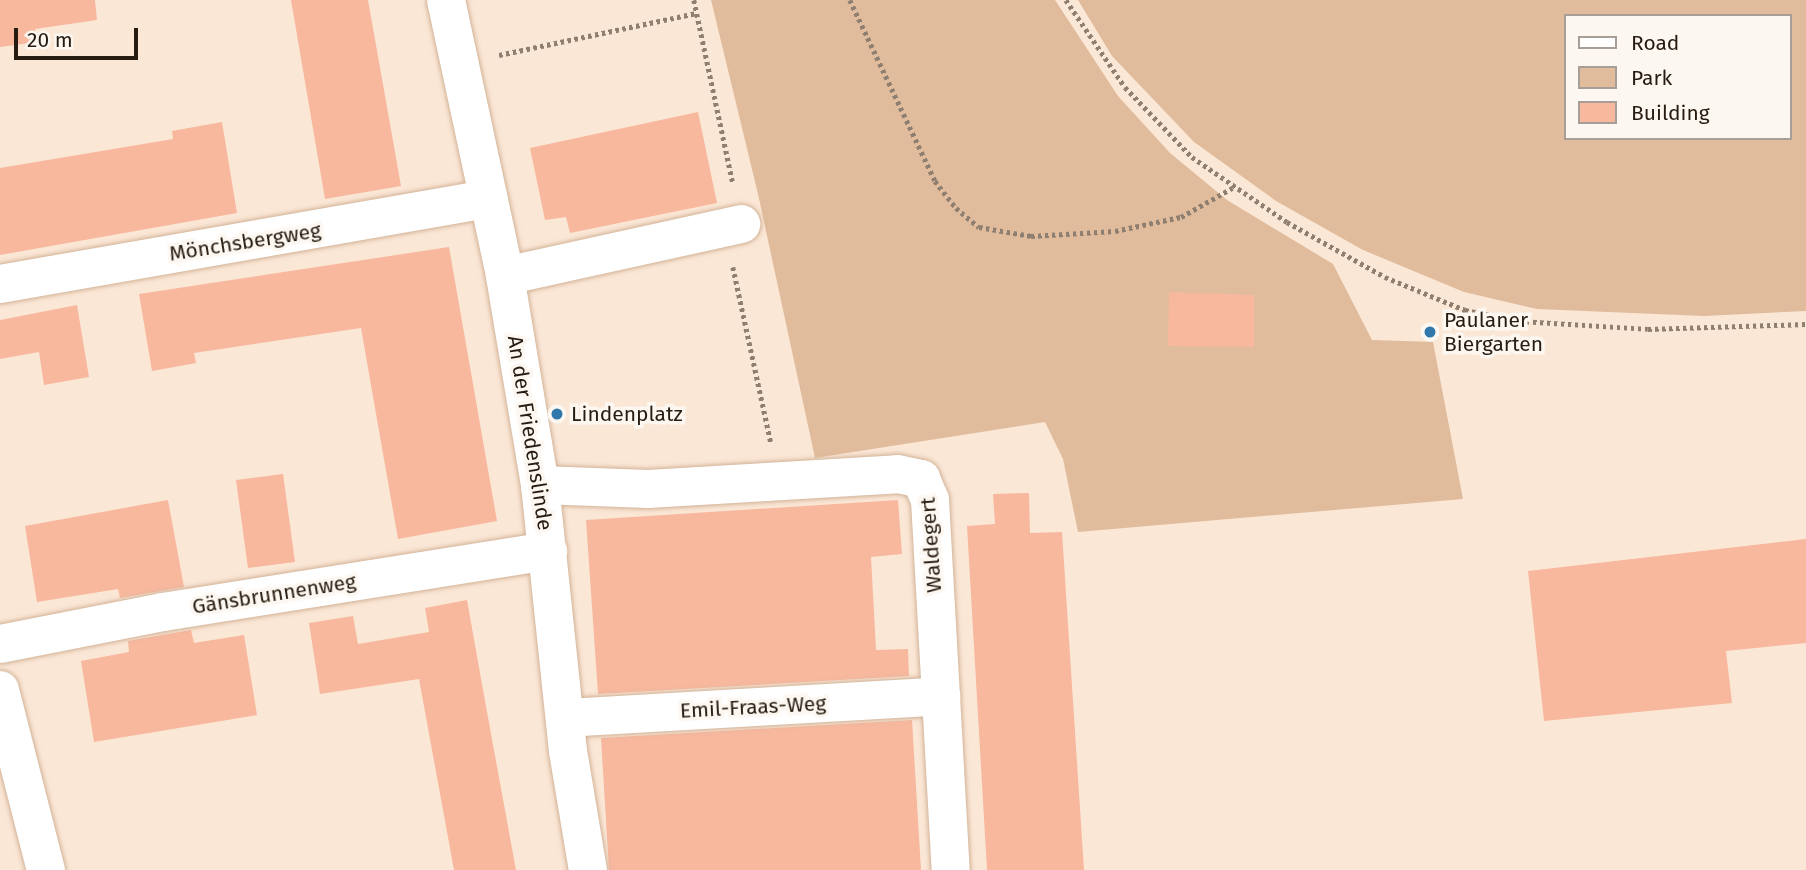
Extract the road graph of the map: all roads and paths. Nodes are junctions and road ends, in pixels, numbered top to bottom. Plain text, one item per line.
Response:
1 (446, 0) edge
2 (694, 0) edge
3 (850, 0) edge
4 (1066, 0) edge
5 (697, 13) junction
6 (460, 64) junction
7 (1233, 188) junction
8 (489, 199) junction
9 (733, 226) junction
10 (505, 276) junction
11 (0, 284) edge
12 (1806, 324) edge
13 (778, 482) junction
14 (540, 485) junction
15 (548, 551) junction
16 (0, 644) edge
17 (0, 690) edge
18 (941, 696) junction
19 (565, 718) junction
20 (46, 870) edge
21 (588, 870) edge
22 (951, 870) edge

1 - 6 street, An der Friedenslinde
2 - 5 path
3 - 7 path
4 - 7 path
5 - 6 path
5 - 9 path
6 - 8 street, An der Friedenslinde
7 - 12 path
8 - 10 street, An der Friedenslinde
8 - 11 street, Mönchsbergweg
9 - 10 street
9 - 13 path
10 - 14 street, An der Friedenslinde
13 - 14 street, Waldegert
13 - 18 street, Waldegert
14 - 15 street, An der Friedenslinde
15 - 16 street, Gänsbrunnenweg
15 - 19 street, An der Friedenslinde
17 - 20 street
18 - 19 street, Emil-Fraas-Weg
18 - 22 street, Waldegert
19 - 21 street, An der Friedenslinde

